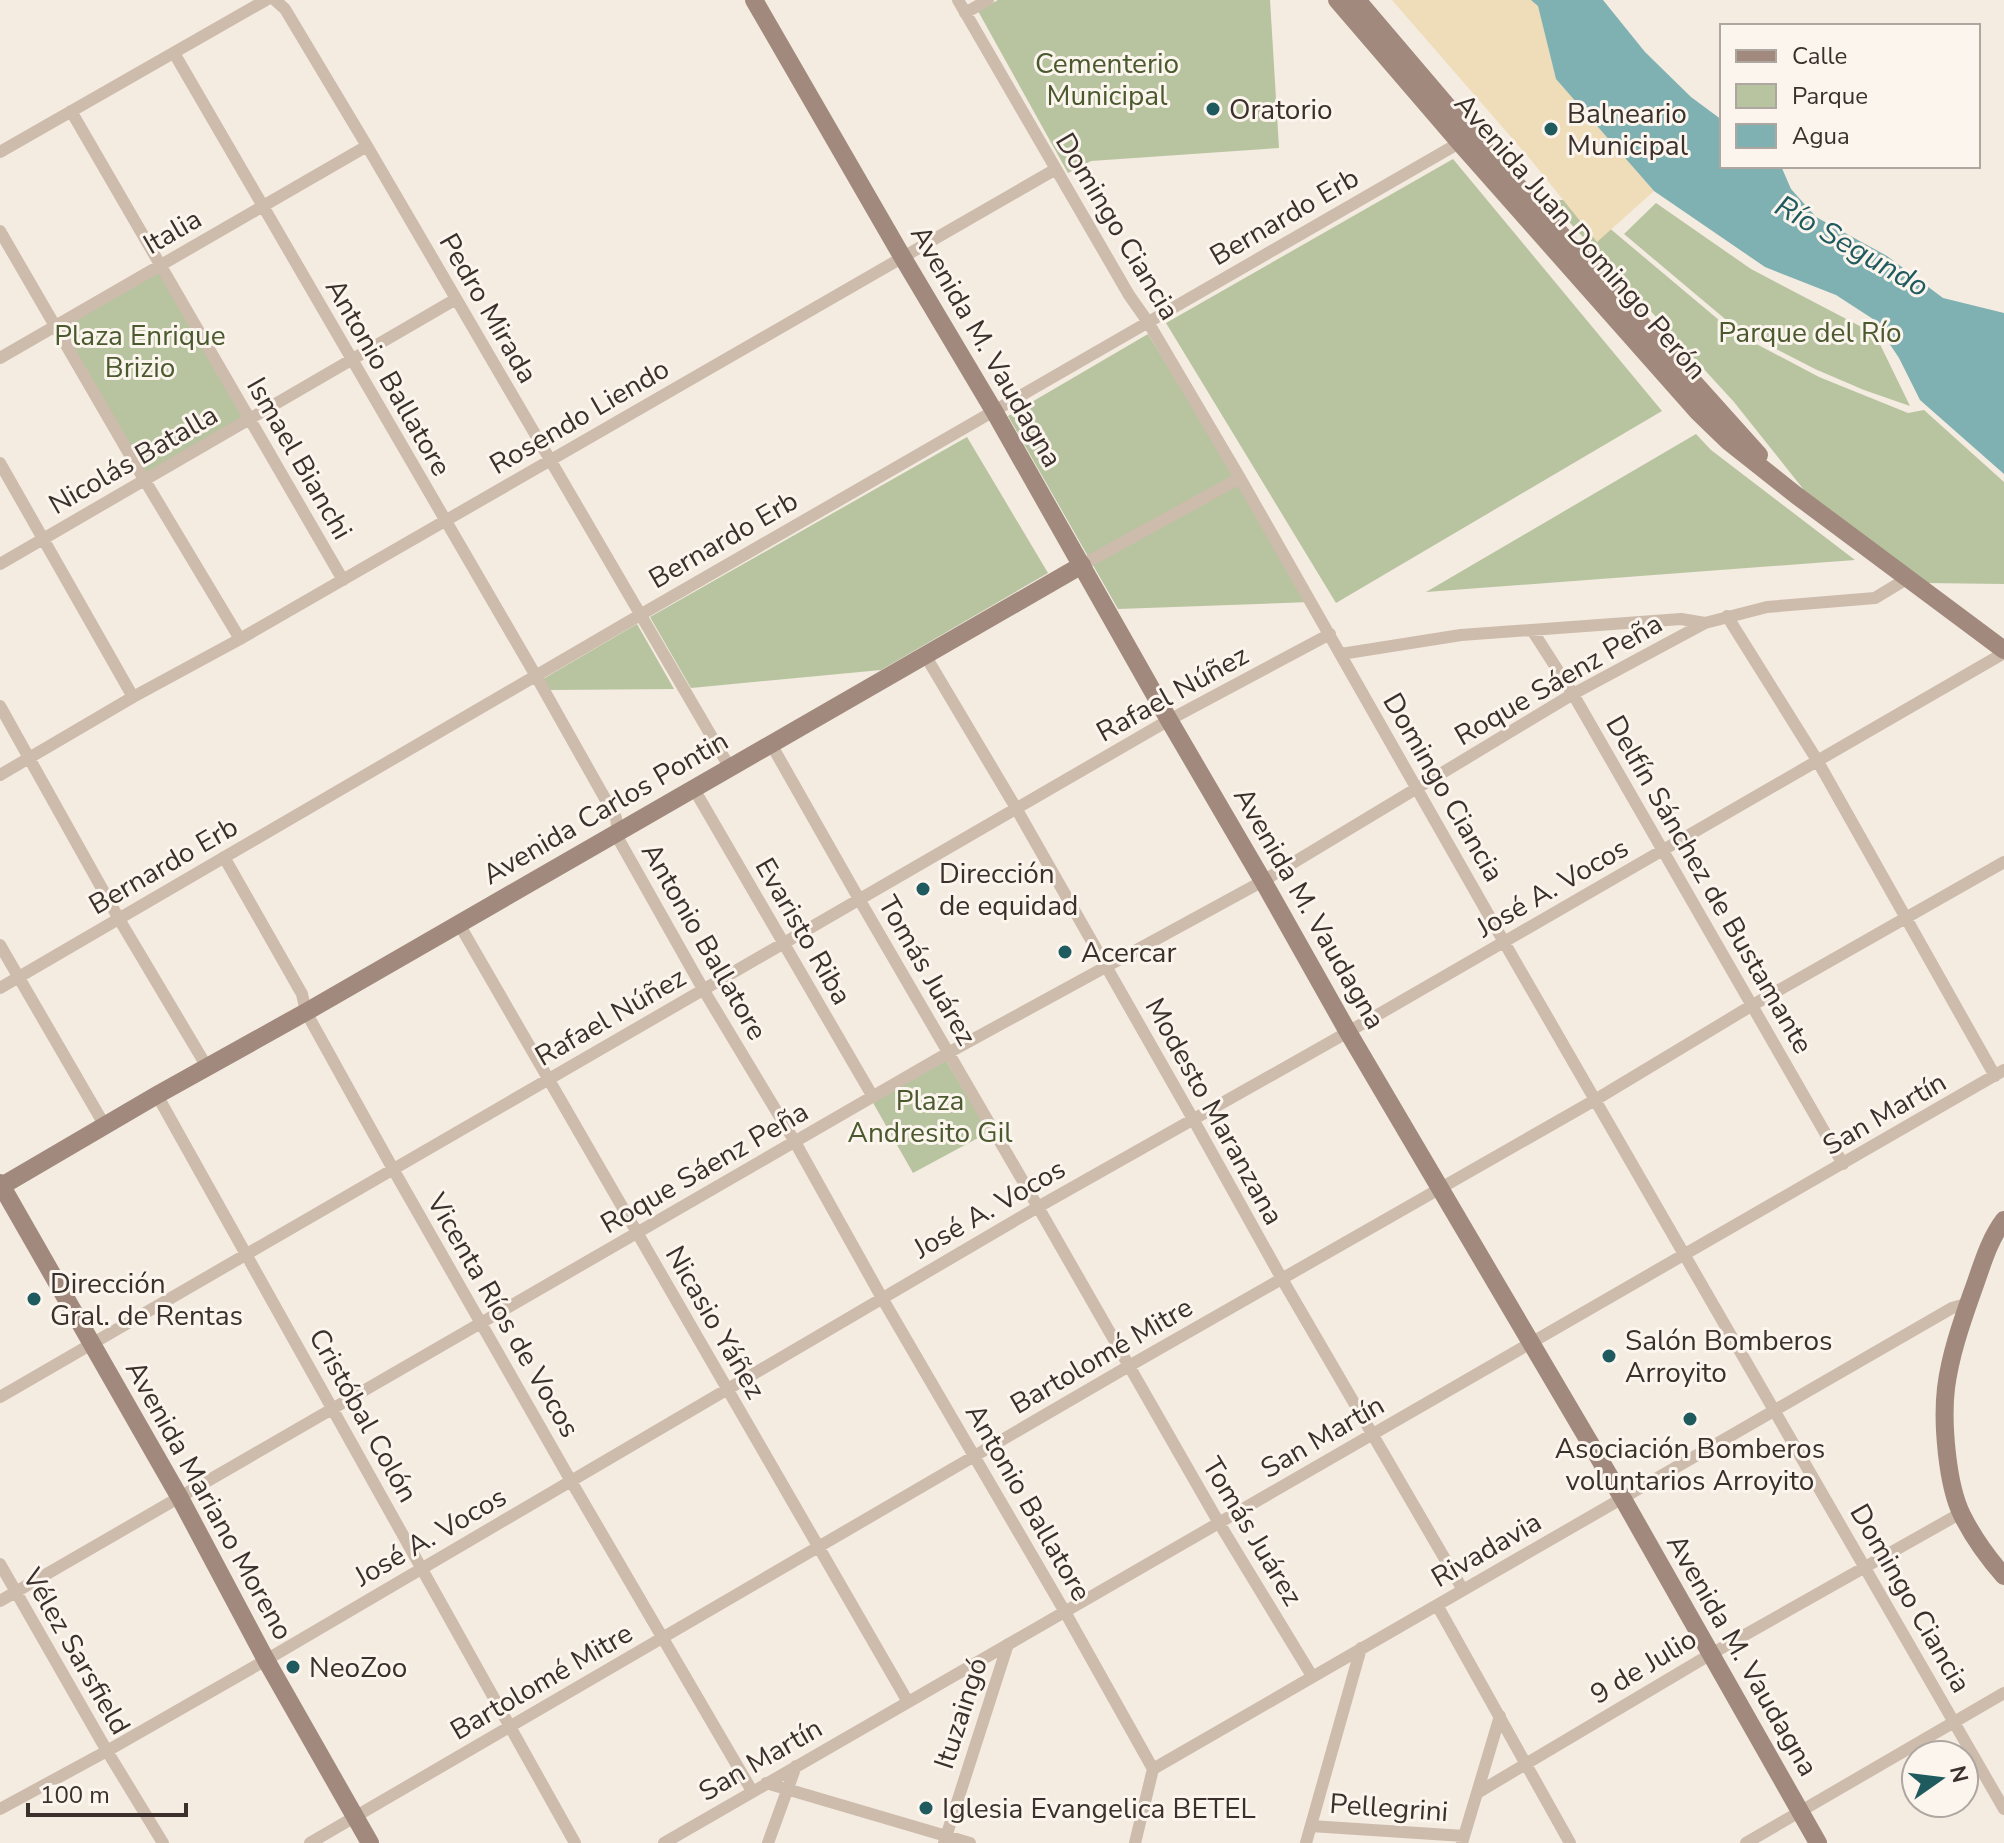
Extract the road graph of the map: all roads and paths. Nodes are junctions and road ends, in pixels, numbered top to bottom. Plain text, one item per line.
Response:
1 (266, 0) edge
2 (275, 0) edge
3 (754, 0) edge
4 (958, 0) edge
5 (988, 0) edge
6 (1337, 0) edge
7 (1357, 0) edge
8 (965, 13) junction
9 (174, 53) junction
10 (71, 111) junction
11 (1466, 139) junction
12 (367, 146) junction
13 (0, 152) edge
14 (1056, 169) junction
15 (263, 206) junction
16 (0, 231) edge
17 (903, 258) junction
18 (160, 265) junction
19 (456, 299) junction
20 (1148, 322) junction
21 (55, 326) junction
22 (0, 358) edge
23 (352, 360) junction
24 (994, 411) junction
25 (249, 419) junction
26 (550, 460) junction
27 (0, 463) edge
28 (1240, 478) junction
29 (145, 481) junction
30 (445, 521) junction
31 (43, 539) junction
32 (0, 564) edge
33 (1082, 565) junction
34 (1908, 578) junction
35 (343, 580) junction
36 (640, 615) junction
37 (1727, 616) junction
38 (1705, 623) junction
39 (1532, 630) junction
40 (1330, 634) junction
41 (240, 639) junction
42 (2004, 651) edge
43 (1341, 654) junction
44 (925, 655) junction
45 (536, 676) junction
46 (1573, 694) junction
47 (133, 697) junction
48 (0, 706) edge
49 (1169, 720) junction
50 (771, 744) junction
51 (30, 757) junction
52 (1817, 760) junction
53 (730, 768) junction
54 (0, 775) edge
55 (694, 789) junction
56 (1416, 789) junction
57 (1016, 808) junction
58 (618, 833) junction
59 (1663, 851) junction
60 (224, 857) junction
61 (2004, 862) edge
62 (1263, 881) junction
63 (859, 899) junction
64 (1905, 918) junction
65 (119, 919) junction
66 (459, 924) junction
67 (1504, 942) junction
68 (783, 943) junction
69 (0, 945) edge
70 (1106, 967) junction
71 (19, 977) junction
72 (0, 988) edge
73 (703, 989) junction
74 (1751, 1006) junction
75 (306, 1012) junction
76 (1348, 1032) junction
77 (948, 1053) junction
78 (207, 1067) junction
79 (1999, 1073) edge
80 (548, 1079) junction
81 (157, 1095) junction
82 (873, 1097) junction
83 (1595, 1100) junction
84 (1193, 1119) junction
85 (105, 1126) junction
86 (795, 1142) junction
87 (1843, 1164) junction
88 (393, 1169) junction
89 (1, 1186) edge
90 (1440, 1188) junction
91 (1038, 1207) junction
92 (2004, 1220) edge
93 (637, 1233) junction
94 (246, 1254) junction
95 (1685, 1256) junction
96 (1282, 1279) junction
97 (882, 1298) junction
98 (1969, 1303) junction
99 (481, 1323) junction
100 (1531, 1344) junction
101 (92, 1345) junction
102 (1129, 1366) junction
103 (727, 1389) junction
104 (0, 1397) edge
105 (333, 1409) junction
106 (1774, 1410) junction
107 (1372, 1435) junction
108 (975, 1456) junction
109 (571, 1481) junction
110 (180, 1498) junction
111 (1623, 1499) junction
112 (1961, 1513) junction
113 (1219, 1523) junction
114 (818, 1547) junction
115 (0, 1564) edge
116 (1865, 1567) junction
117 (422, 1568) junction
118 (2004, 1576) edge
119 (1463, 1590) junction
120 (16, 1592) junction
121 (0, 1601) edge
122 (1437, 1605) junction
123 (1065, 1612) junction
124 (663, 1637) junction
125 (1008, 1644) junction
126 (1361, 1648) junction
127 (1711, 1654) junction
128 (266, 1660) junction
129 (1312, 1676) junction
130 (2004, 1693) edge
131 (908, 1702) junction
132 (1500, 1716) junction
133 (1954, 1722) junction
134 (510, 1726) junction
135 (107, 1751) junction
136 (1527, 1763) junction
137 (796, 1766) junction
138 (1153, 1769) junction
139 (766, 1783) junction
140 (788, 1788) junction
141 (752, 1791) junction
142 (1477, 1793) junction
143 (0, 1809) edge
144 (2004, 1809) edge
145 (1800, 1812) junction
146 (355, 1816) junction
147 (1311, 1826) junction
148 (1463, 1839) edge
149 (945, 1840) edge
150 (163, 1843) edge
151 (310, 1843) edge
152 (370, 1843) edge
153 (575, 1843) edge
154 (664, 1843) edge
155 (768, 1843) edge
156 (970, 1843) edge
157 (1135, 1843) edge
158 (1306, 1843) edge
159 (1570, 1843) edge
160 (1746, 1843) edge
161 (1818, 1843) edge

1 - 9 street
2 - 12 street, Pedro Mirada
3 - 17 main road, Avenida M. Vaudagna
4 - 8 street, Domingo Ciancia
5 - 8 street
6 - 11 main road, Avenida Juan Domingo Perón
7 - 11 main road, Avenida Juan Domingo Perón
8 - 14 street, Domingo Ciancia
9 - 10 street
9 - 15 street, Antonio Ballatore
10 - 13 street
10 - 18 street, Ismael Bianchi
11 - 20 street, Bernardo Erb
11 - 34 main road, Avenida Juan Domingo Perón
12 - 15 street, Italia
12 - 19 street, Pedro Mirada
14 - 17 street, Rosendo Liendo
14 - 20 street, Domingo Ciancia
15 - 18 street, Italia
15 - 23 street, Antonio Ballatore
16 - 21 street
17 - 24 main road, Avenida M. Vaudagna
17 - 26 street, Rosendo Liendo
18 - 21 street, Italia
18 - 25 street, Ismael Bianchi
19 - 23 street, Nicolás Batalla
19 - 26 street, Pedro Mirada
20 - 24 street, Bernardo Erb
20 - 28 street, Domingo Ciancia
21 - 22 street, Italia
21 - 29 street
23 - 25 street, Nicolás Batalla
23 - 30 street, Antonio Ballatore
24 - 33 main road, Avenida M. Vaudagna
24 - 36 street, Bernardo Erb
25 - 29 street, Nicolás Batalla
25 - 35 street, Ismael Bianchi
26 - 30 street, Rosendo Liendo
26 - 36 street, Pedro Mirada
27 - 31 street
28 - 33 street, Avenida Carlos Pontin
28 - 40 street, Domingo Ciancia
29 - 31 street, Nicolás Batalla
29 - 41 street
30 - 35 street, Rosendo Liendo
30 - 45 street, Antonio Ballatore
31 - 32 street, Nicolás Batalla
31 - 47 street
33 - 44 main road, Avenida Carlos Pontin
33 - 49 main road, Avenida M. Vaudagna
34 - 37 street, Roque Sáenz Peña
34 - 42 main road, Avenida Juan Domingo Perón
35 - 41 street, Rosendo Liendo
36 - 45 street, Bernardo Erb
36 - 53 street, Pedro Mirada
37 - 38 street, Roque Sáenz Peña
37 - 52 street
38 - 39 street
38 - 46 street, Roque Sáenz Peña
39 - 43 street
39 - 46 street, Delfín Sánchez de Bustamante
40 - 43 street, Domingo Ciancia
40 - 49 street, Rafael Núñez
41 - 47 street, Rosendo Liendo
42 - 52 street, José A. Vocos
43 - 56 street, Domingo Ciancia
44 - 50 main road, Avenida Carlos Pontin
44 - 57 street, Modesto Maranzana
45 - 58 street, Antonio Ballatore
45 - 60 street, Bernardo Erb
46 - 56 street, Roque Sáenz Peña
46 - 59 street, Delfín Sánchez de Bustamante
47 - 51 street, Rosendo Liendo
48 - 51 street
49 - 57 street, Rafael Núñez
49 - 62 main road, Avenida M. Vaudagna
50 - 53 main road, Avenida Carlos Pontin
50 - 63 street, Tomás Juárez
51 - 54 street, Rosendo Liendo
51 - 65 street
52 - 59 street, José A. Vocos
52 - 64 street
53 - 55 main road, Avenida Carlos Pontin
55 - 58 main road, Avenida Carlos Pontin
55 - 68 street, Evaristo Riba
56 - 62 street, Roque Sáenz Peña
56 - 67 street, Domingo Ciancia
57 - 63 street, Rafael Núñez
57 - 70 street, Modesto Maranzana
58 - 66 main road, Avenida Carlos Pontin
58 - 73 street, Antonio Ballatore
59 - 67 street, José A. Vocos
59 - 74 street, Delfín Sánchez de Bustamante
60 - 65 street, Bernardo Erb
60 - 75 street, Vicenta Ríos de Vocos
61 - 64 street, Bartolomé Mitre
62 - 70 street, Roque Sáenz Peña
62 - 76 main road, Avenida M. Vaudagna
63 - 68 street, Rafael Núñez
63 - 77 street, Tomás Juárez
64 - 74 street, Bartolomé Mitre
64 - 79 street
65 - 71 street, Bernardo Erb
65 - 78 street
66 - 75 main road, Avenida Carlos Pontin
66 - 80 street, Nicasio Yáñez
67 - 76 street, José A. Vocos
67 - 83 street, Domingo Ciancia
68 - 73 street, Rafael Núñez
68 - 82 street, Evaristo Riba
69 - 71 street
70 - 77 street, Roque Sáenz Peña
70 - 84 street, Modesto Maranzana
71 - 72 street, Bernardo Erb
71 - 85 street
73 - 80 street, Rafael Núñez
73 - 86 street, Antonio Ballatore
74 - 83 street, Bartolomé Mitre
74 - 87 street, Delfín Sánchez de Bustamante
75 - 78 main road, Avenida Carlos Pontin
75 - 88 street, Vicenta Ríos de Vocos
76 - 84 street, José A. Vocos
76 - 90 main road, Avenida M. Vaudagna
77 - 82 street, Roque Sáenz Peña
77 - 91 street, Tomás Juárez
78 - 81 main road, Avenida Carlos Pontin
79 - 87 street, San Martín
80 - 88 street, Rafael Núñez
80 - 93 street, Nicasio Yáñez
81 - 85 main road, Avenida Carlos Pontin
81 - 94 street, Cristóbal Colón
82 - 86 street, Roque Sáenz Peña
83 - 90 street, Bartolomé Mitre
83 - 95 street, Domingo Ciancia
84 - 91 street, José A. Vocos
84 - 96 street, Modesto Maranzana
85 - 89 main road, Avenida Carlos Pontin
86 - 93 street, Roque Sáenz Peña
86 - 97 street, Antonio Ballatore
87 - 95 street, San Martín
88 - 94 street, Rafael Núñez
88 - 99 street, Vicenta Ríos de Vocos
89 - 101 main road, Avenida Mariano Moreno
90 - 96 street, Bartolomé Mitre
90 - 100 main road, Avenida M. Vaudagna
91 - 97 street, José A. Vocos
91 - 102 street, Tomás Juárez
92 - 98 main road
93 - 99 street, Roque Sáenz Peña
93 - 103 street, Nicasio Yáñez
94 - 101 street, Rafael Núñez
94 - 105 street, Cristóbal Colón
95 - 100 street, San Martín
95 - 106 street, Domingo Ciancia
96 - 102 street, Bartolomé Mitre
96 - 107 street, Modesto Maranzana
97 - 103 street, José A. Vocos
97 - 108 street, Antonio Ballatore
98 - 106 street, Rivadavia
98 - 112 main road
99 - 105 street, Roque Sáenz Peña
99 - 109 street, Vicenta Ríos de Vocos
100 - 107 street, San Martín
100 - 111 main road, Avenida M. Vaudagna
101 - 104 street, Rafael Núñez
101 - 110 main road, Avenida Mariano Moreno
102 - 108 street, Bartolomé Mitre
102 - 113 street, Tomás Juárez
103 - 109 street, José A. Vocos
103 - 114 street, Nicasio Yáñez
105 - 110 street, Roque Sáenz Peña
105 - 117 street, Cristóbal Colón
106 - 111 street, Rivadavia
106 - 116 street, Domingo Ciancia
107 - 113 street, San Martín
107 - 119 street, Modesto Maranzana
108 - 114 street, Bartolomé Mitre
108 - 123 street, Antonio Ballatore
109 - 117 street, José A. Vocos
109 - 124 street, Vicenta Ríos de Vocos
110 - 120 street, Roque Sáenz Peña
110 - 128 main road, Avenida Mariano Moreno
111 - 119 street, Rivadavia
111 - 127 main road, Avenida M. Vaudagna
112 - 116 street, 9 de Julio
112 - 118 main road
113 - 123 street, San Martín
113 - 129 street, Tomás Juárez
114 - 124 street, Bartolomé Mitre
114 - 131 street, Nicasio Yáñez
115 - 120 street, Vélez Sarsfield
116 - 127 street, 9 de Julio
116 - 133 street, Domingo Ciancia
117 - 128 street, José A. Vocos
117 - 134 street, Cristóbal Colón
119 - 122 street, Rivadavia
120 - 121 street, Roque Sáenz Peña
120 - 135 street, Vélez Sarsfield
122 - 126 street, Rivadavia
122 - 132 street
123 - 125 street, San Martín
123 - 138 street, Antonio Ballatore
124 - 134 street, Bartolomé Mitre
124 - 141 street, Vicenta Ríos de Vocos
125 - 131 street, San Martín
125 - 149 street, Ituzaingó
126 - 129 street, Rivadavia
126 - 147 street
127 - 136 street, 9 de Julio
127 - 145 main road, Avenida M. Vaudagna
128 - 135 street, José A. Vocos
128 - 146 main road, Avenida Mariano Moreno
129 - 138 street, Rivadavia
130 - 133 street
131 - 137 street, San Martín
132 - 136 street
132 - 142 street
133 - 144 street, Domingo Ciancia
133 - 145 street
134 - 146 street, Bartolomé Mitre
134 - 153 street, Cristóbal Colón
135 - 143 street, José A. Vocos
135 - 150 street, Vélez Sarsfield
136 - 142 street, 9 de Julio
136 - 159 street
137 - 139 street, San Martín
137 - 140 street
138 - 157 street
139 - 140 street
139 - 141 street, San Martín
140 - 149 street
140 - 155 street
141 - 154 street, San Martín
142 - 148 street
145 - 160 street
145 - 161 main road, Avenida M. Vaudagna
146 - 151 street, Bartolomé Mitre
146 - 152 main road, Avenida Mariano Moreno
147 - 148 street, Pellegrini
147 - 158 street
149 - 156 street

